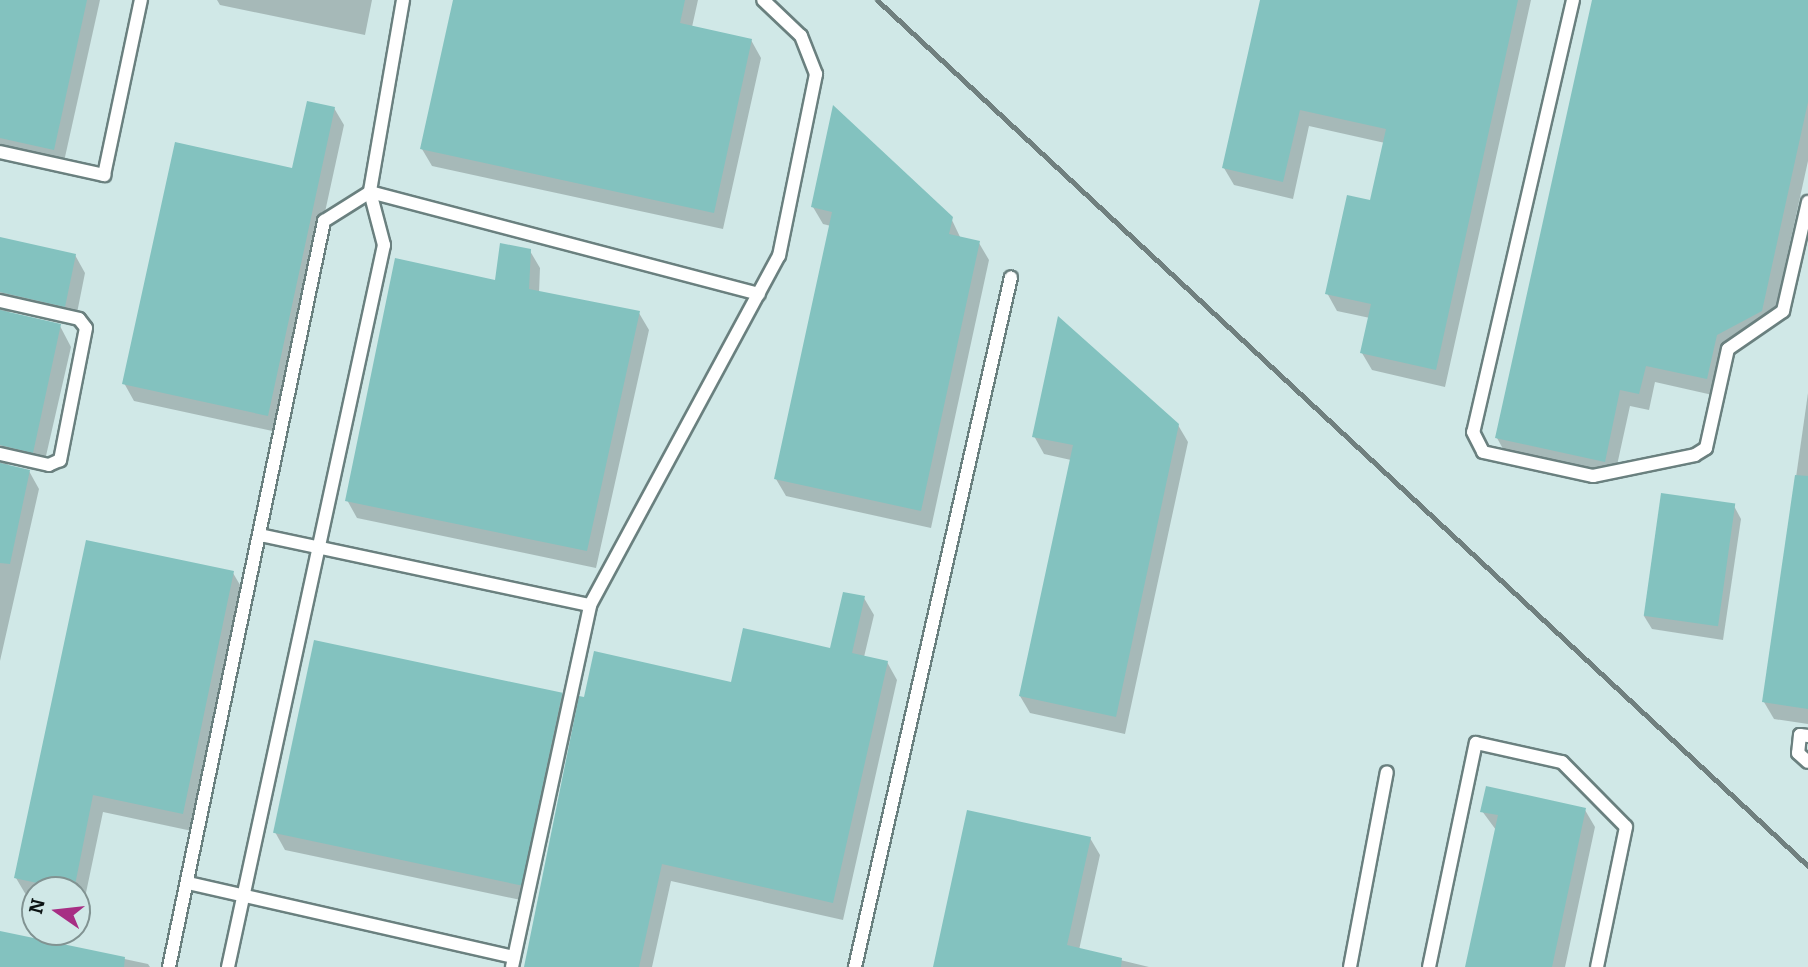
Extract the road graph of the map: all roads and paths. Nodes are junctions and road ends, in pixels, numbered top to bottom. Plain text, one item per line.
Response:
1 (141, 0) edge
2 (403, 0) edge
3 (763, 0) edge
4 (1573, 0) edge
5 (0, 152) edge
6 (370, 192) junction
7 (1808, 202) edge
8 (1011, 277) dead end
9 (759, 293) junction
10 (0, 302) edge
11 (0, 454) edge
12 (260, 535) junction
13 (319, 547) junction
14 (590, 606) junction
15 (1808, 736) edge
16 (1808, 762) edge
17 (1387, 772) dead end
18 (188, 883) junction
19 (244, 896) junction
20 (513, 962) edge
21 (169, 967) edge
22 (228, 967) edge
23 (855, 967) edge
24 (1350, 967) edge
25 (1429, 967) edge
26 (1597, 967) edge

1 - 5 lane
2 - 6 lane
3 - 9 lane
4 - 7 lane
6 - 9 lane
6 - 12 lane
6 - 13 lane
8 - 23 lane
9 - 14 lane
10 - 11 lane
12 - 13 lane
12 - 18 lane
13 - 14 lane
13 - 19 lane
14 - 20 lane
15 - 16 lane
17 - 24 lane
18 - 19 lane
18 - 21 lane
19 - 20 lane
19 - 22 lane
25 - 26 lane

